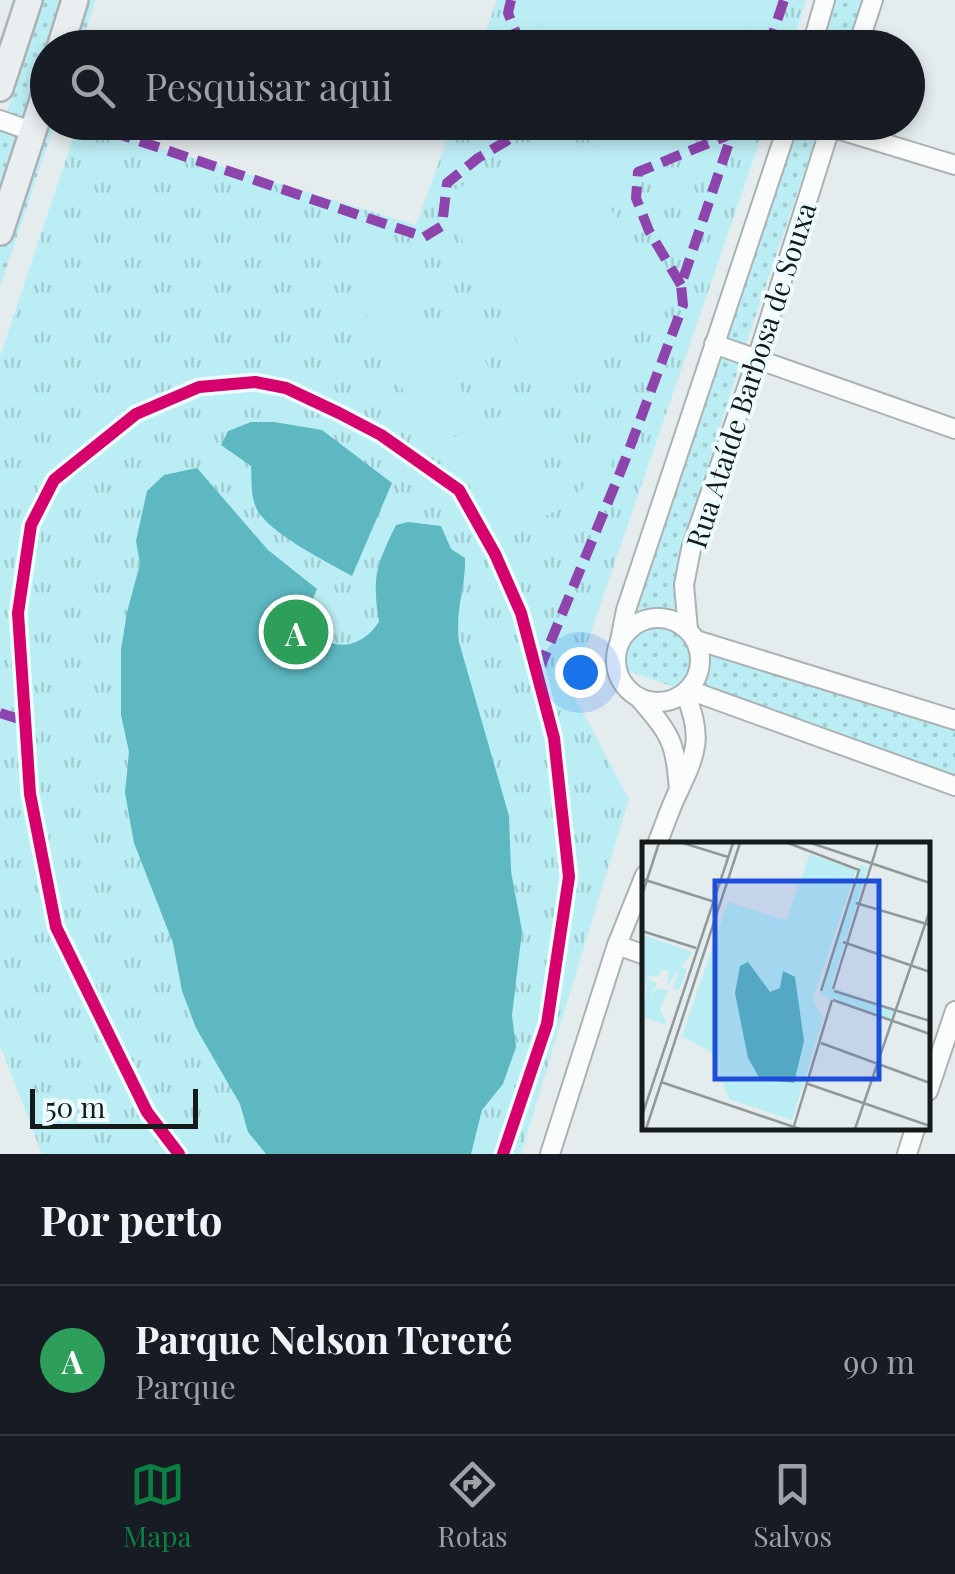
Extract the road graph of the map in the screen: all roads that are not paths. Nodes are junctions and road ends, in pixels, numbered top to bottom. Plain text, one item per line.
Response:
1 (29, 0) edge
2 (75, 0) edge
3 (825, 0) edge
4 (873, 0) edge
5 (66, 30) edge
6 (816, 30) edge
7 (863, 30) edge
8 (0, 88) edge
9 (0, 120) edge
10 (30, 131) edge
11 (31, 140) edge
12 (782, 140) edge
13 (820, 140) edge
14 (876, 140) edge
15 (955, 165) edge
16 (0, 232) edge
17 (714, 344) junction
18 (757, 359) junction
19 (955, 429) edge
20 (692, 635) junction
21 (620, 641) junction
22 (687, 692) junction
23 (639, 698) junction
24 (955, 720) edge
25 (955, 786) edge
26 (678, 791) junction
27 (659, 842) edge
28 (642, 882) edge
29 (617, 945) junction
30 (642, 954) edge
31 (955, 1011) edge
32 (940, 1063) edge
33 (930, 1086) edge
34 (915, 1129) edge
35 (550, 1154) edge
36 (908, 1154) edge

1 - 8 main road
2 - 5 main road
3 - 6 street
4 - 7 street
9 - 10 street
11 - 16 main road
12 - 17 street
13 - 18 street, Rua Ataíde Barbosa de Souxa
14 - 15 street
17 - 18 street
17 - 21 street
18 - 19 street
18 - 20 street, Rua Ataíde Barbosa de Souxa
20 - 21 street
20 - 22 street
20 - 24 street
21 - 23 street
22 - 23 street
22 - 25 street
22 - 26 street
23 - 26 street
26 - 27 street
28 - 29 street
29 - 30 street
29 - 35 street
31 - 32 street
32 - 33 street
34 - 36 street

